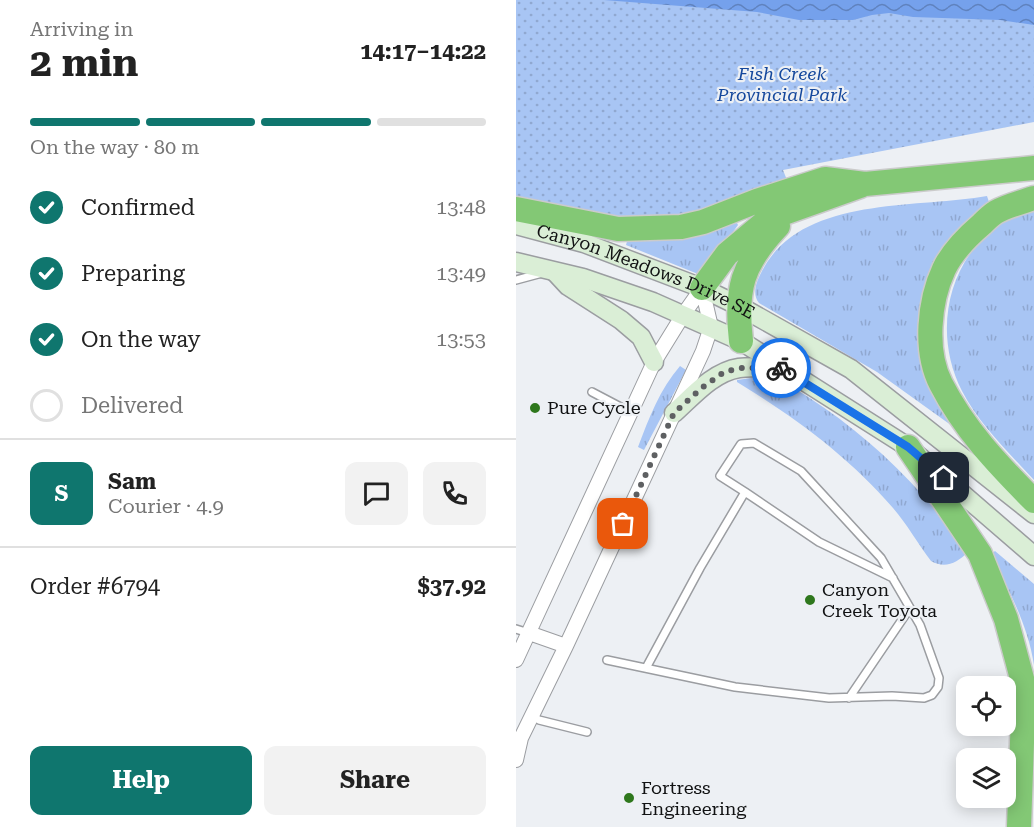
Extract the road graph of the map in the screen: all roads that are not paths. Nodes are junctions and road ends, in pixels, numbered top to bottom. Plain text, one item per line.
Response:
1 (1034, 168) edge
2 (865, 184) junction
3 (1034, 198) edge
4 (516, 208) edge
5 (794, 209) junction
6 (516, 225) edge
7 (516, 262) edge
8 (554, 270) junction
9 (516, 280) edge
10 (702, 288) junction
11 (739, 306) junction
12 (682, 315) junction
13 (711, 327) junction
14 (741, 341) junction
15 (654, 362) junction
16 (781, 368) junction
17 (592, 392) dead end
18 (632, 413) junction
19 (674, 413) junction
20 (908, 447) junction
21 (745, 492) junction
22 (1034, 501) edge
23 (1034, 514) edge
24 (1034, 556) edge
25 (893, 578) junction
26 (910, 608) junction
27 (522, 631) edge
28 (566, 646) junction
29 (516, 660) edge
30 (607, 660) dead end
31 (646, 668) junction
32 (849, 698) junction
33 (532, 716) junction
34 (587, 732) dead end
35 (516, 760) edge
36 (1019, 827) edge

1 - 2 highway
2 - 4 highway
2 - 5 highway
3 - 22 highway
5 - 10 highway
5 - 11 highway
6 - 10 main road, Canyon Meadows Drive SE
7 - 8 main road, Canyon Meadows Drive SE
8 - 9 lane
8 - 12 main road, Canyon Meadows Drive SE
8 - 15 main road
10 - 11 main road, Canyon Meadows Drive SE
10 - 12 street
10 - 13 street
11 - 14 highway
11 - 23 main road, Canyon Meadows Drive SE
12 - 13 main road, Canyon Meadows Drive SE
12 - 15 street
13 - 14 main road, Canyon Meadows Drive SE
13 - 19 street
14 - 16 main road, Canyon Meadows Drive SE
15 - 18 street
16 - 19 main road
16 - 20 main road, Canyon Meadows Drive SE
17 - 18 lane
18 - 27 street
19 - 28 street
20 - 24 main road, Canyon Meadows Drive SE
20 - 36 highway
21 - 25 lane
21 - 25 lane
21 - 31 lane
25 - 26 lane
26 - 32 lane
26 - 32 lane
27 - 28 street
27 - 29 street
28 - 33 street
30 - 31 lane
31 - 32 lane
33 - 34 lane
33 - 35 street

